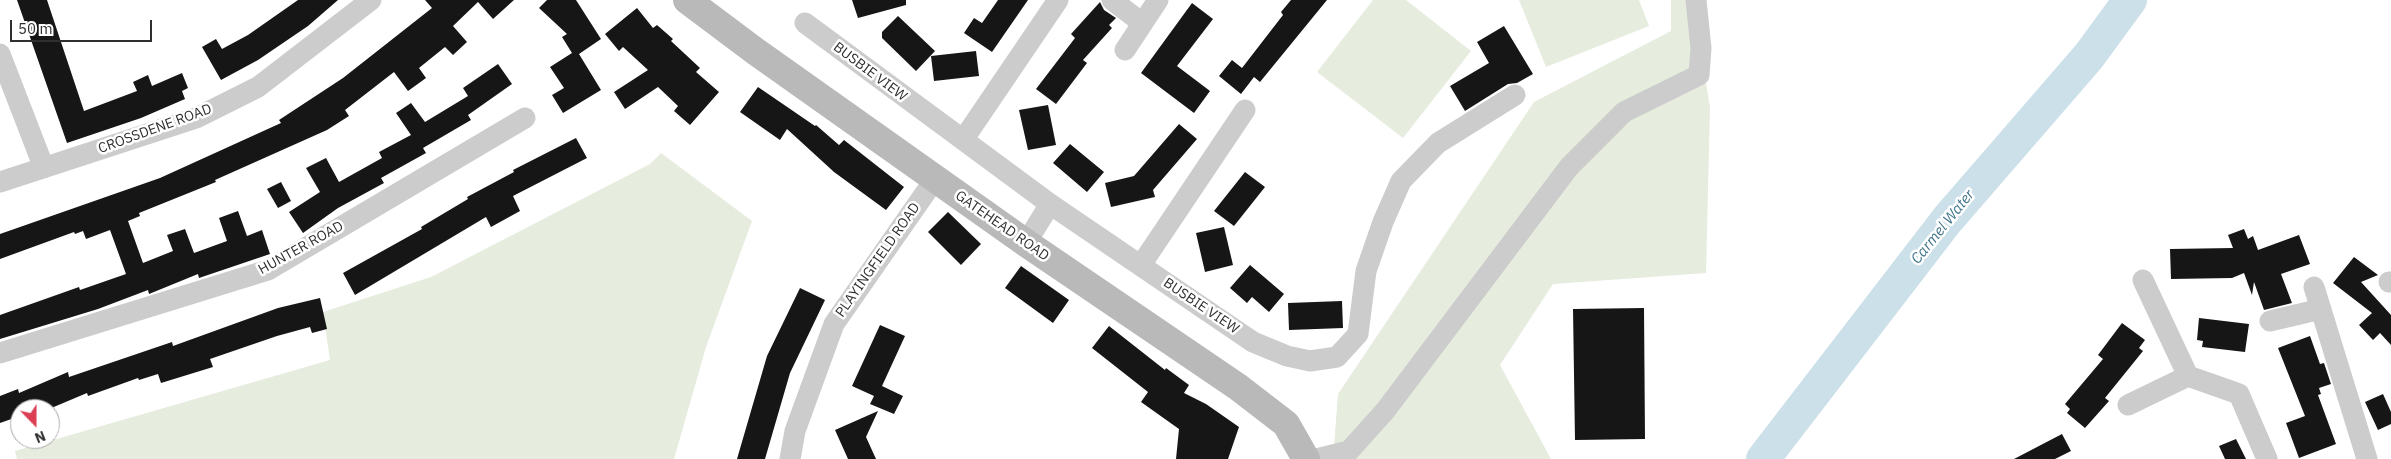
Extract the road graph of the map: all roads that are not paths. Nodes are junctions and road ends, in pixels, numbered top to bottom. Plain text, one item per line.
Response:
1 (371, 0) edge
2 (687, 0) edge
3 (1058, 0) edge
4 (1112, 0) edge
5 (1158, 0) edge
6 (1696, 0) edge
7 (1142, 22) junction
8 (805, 23) dead end
9 (1125, 50) dead end
10 (0, 54) edge
11 (1516, 95) dead end
12 (1245, 110) dead end
13 (525, 118) dead end
14 (963, 140) junction
15 (44, 168) junction
16 (935, 179) junction
17 (0, 182) edge
18 (1050, 204) junction
19 (1026, 243) junction
20 (1141, 265) junction
21 (2143, 280) dead end
22 (2314, 287) dead end
23 (2321, 309) junction
24 (2270, 321) dead end
25 (0, 353) edge
26 (2188, 376) junction
27 (2128, 404) dead end
28 (790, 459) edge
29 (1306, 459) edge
30 (1316, 459) edge
31 (2267, 459) edge
32 (2367, 459) edge

1 - 15 street, CROSSDENE ROAD
2 - 16 main road, GATEHEAD ROAD
3 - 14 street
4 - 7 street
5 - 7 street
6 - 30 street
7 - 9 street
8 - 14 street, BUSBIE VIEW
10 - 15 street
11 - 20 street, BUSBIE VIEW
12 - 20 street
13 - 25 street, HUNTER ROAD
14 - 18 street, BUSBIE VIEW
15 - 17 street, CROSSDENE ROAD
16 - 19 main road, GATEHEAD ROAD
16 - 28 street, PLAYINGFIELD ROAD
18 - 19 street
18 - 20 street, BUSBIE VIEW
19 - 29 main road, GATEHEAD ROAD
21 - 26 street
22 - 23 street
23 - 24 street
23 - 32 street
26 - 27 street
26 - 31 street

